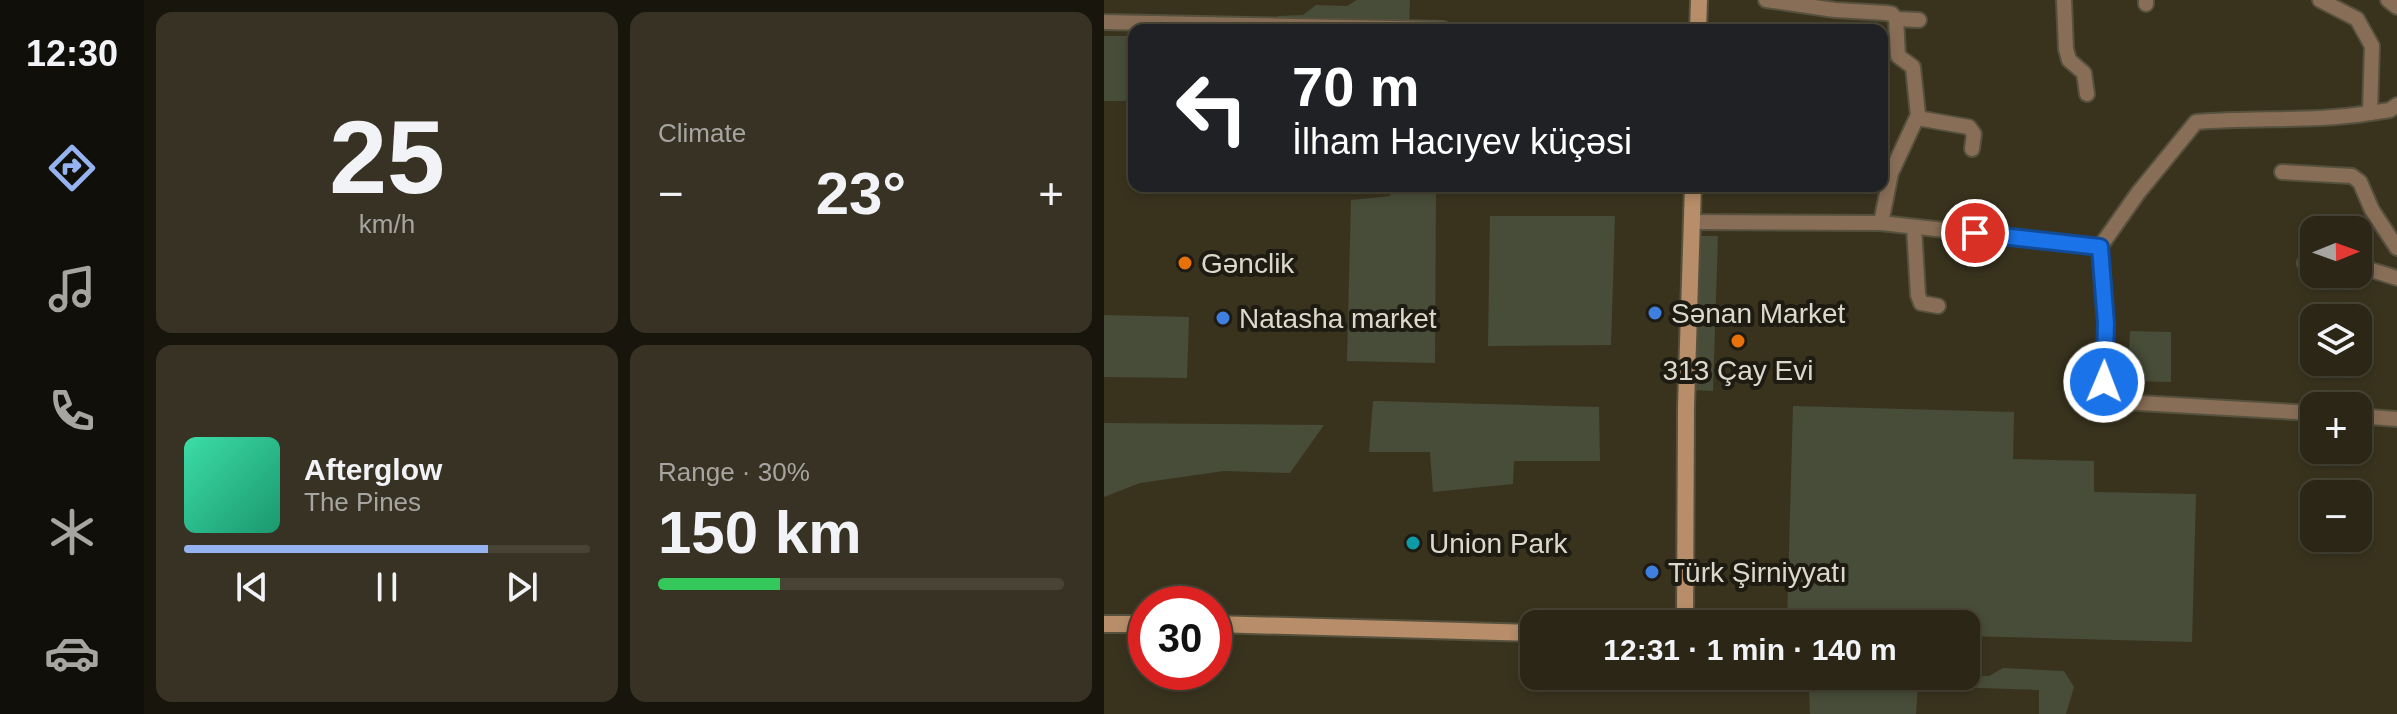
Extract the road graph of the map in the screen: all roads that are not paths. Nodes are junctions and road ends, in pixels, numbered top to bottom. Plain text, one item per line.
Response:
1 (1699, 0) edge
2 (1766, 0) edge
3 (2064, 0) edge
4 (2320, 0) edge
5 (2388, 0) edge
6 (2397, 7) edge
7 (1893, 11) edge
8 (1919, 20) dead end
9 (1104, 22) edge
10 (1201, 24) edge
11 (1698, 24) edge
12 (2087, 94) dead end
13 (2397, 105) edge
14 (2370, 113) junction
15 (1917, 118) junction
16 (1972, 149) dead end
17 (2282, 172) dead end
18 (1888, 188) edge
19 (1693, 192) edge
20 (1887, 192) edge
21 (1693, 222) junction
22 (1881, 223) junction
23 (1914, 227) junction
24 (2100, 247) junction
25 (2397, 248) edge
26 (2372, 270) edge
27 (2397, 278) edge
28 (1938, 306) dead end
29 (2300, 412) edge
30 (2372, 417) edge
31 (2397, 419) edge
32 (1685, 610) edge
33 (1104, 624) edge
34 (1128, 624) edge
35 (1232, 625) edge
36 (1520, 633) edge

1 - 11 street
2 - 7 street
3 - 12 street
4 - 14 street
5 - 6 street
7 - 8 street
7 - 15 street
9 - 10 street
13 - 14 street
14 - 24 street
15 - 16 street
15 - 18 street
17 - 25 street
19 - 21 street
20 - 22 street
21 - 22 street
21 - 32 street
22 - 23 street
23 - 24 street
23 - 28 street
24 - 29 street
26 - 27 street
30 - 31 street
33 - 34 street
35 - 36 street

